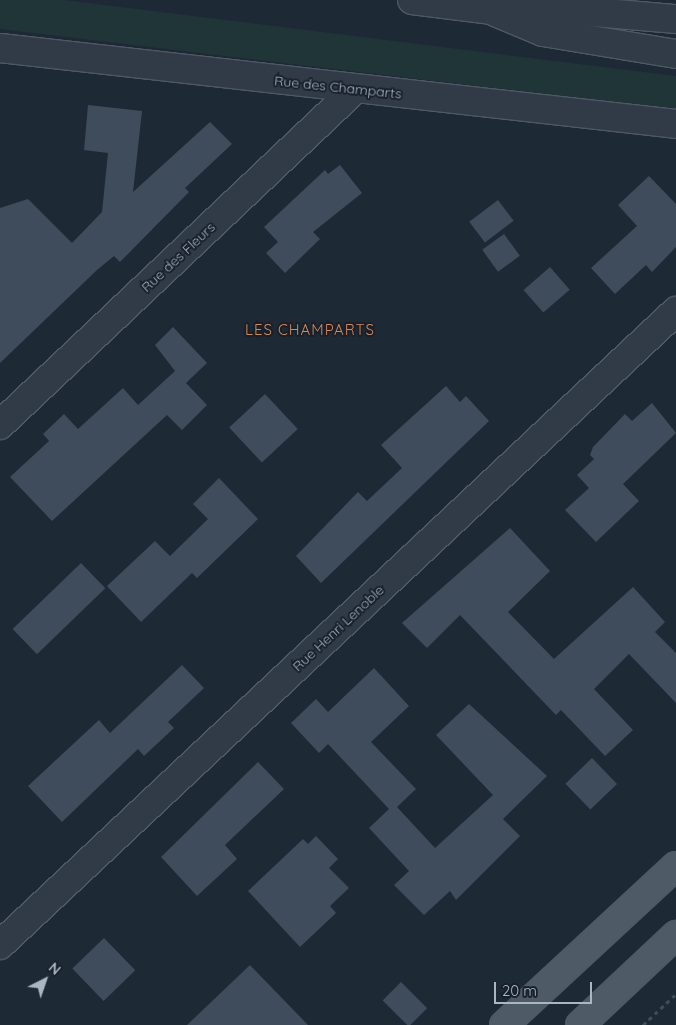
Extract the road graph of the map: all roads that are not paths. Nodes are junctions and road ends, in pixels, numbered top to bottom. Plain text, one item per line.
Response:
1 (412, 0) edge
2 (492, 10) junction
3 (676, 19) edge
4 (0, 48) edge
5 (676, 54) edge
6 (355, 89) junction
7 (676, 124) edge
8 (676, 311) edge
9 (0, 425) edge
10 (676, 866) edge
11 (676, 935) edge
12 (0, 945) edge
13 (504, 1025) edge
14 (580, 1025) edge

1 - 2 street
2 - 3 street
2 - 5 street
4 - 6 street, Rue des Champarts
6 - 7 street, Rue des Champarts
6 - 9 street, Rue des Fleurs
8 - 12 street, Rue Henri Lenoble
10 - 13 main road
11 - 14 main road

